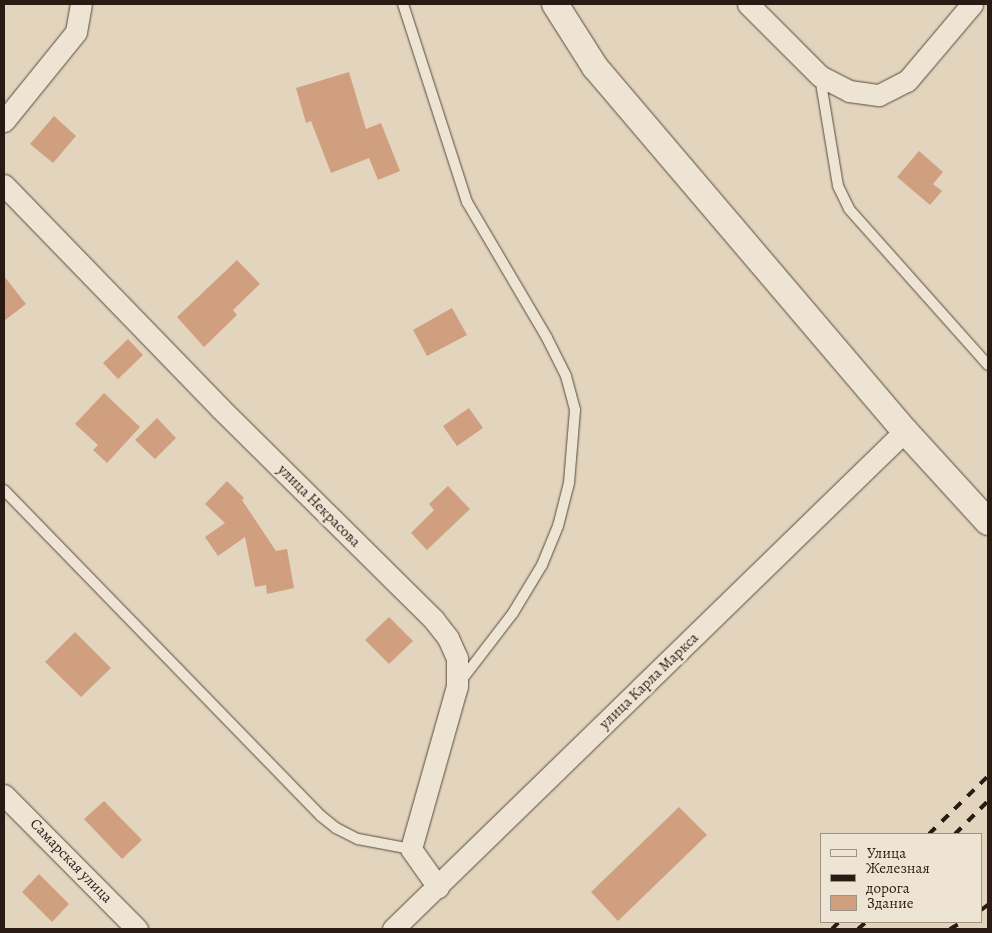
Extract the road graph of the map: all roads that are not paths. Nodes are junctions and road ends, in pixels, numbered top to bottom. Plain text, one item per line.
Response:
1 (81, 4) edge
2 (403, 4) edge
3 (555, 4) edge
4 (748, 4) edge
5 (972, 4) edge
6 (820, 76) junction
7 (4, 121) edge
8 (4, 185) edge
9 (988, 364) edge
10 (905, 431) junction
11 (4, 490) edge
12 (988, 522) edge
13 (457, 686) junction
14 (4, 794) edge
15 (411, 849) junction
16 (438, 887) junction
17 (137, 929) edge
18 (393, 929) edge

1 - 7 street
2 - 13 lane
3 - 10 street
4 - 6 street
5 - 6 street
6 - 9 lane
8 - 13 street, улица Некрасова
10 - 12 street
10 - 16 street, улица Карла Маркса
11 - 15 lane
13 - 15 street, улица Некрасова
14 - 17 street, Самарская улица
15 - 16 street
16 - 18 street, улица Карла Маркса

